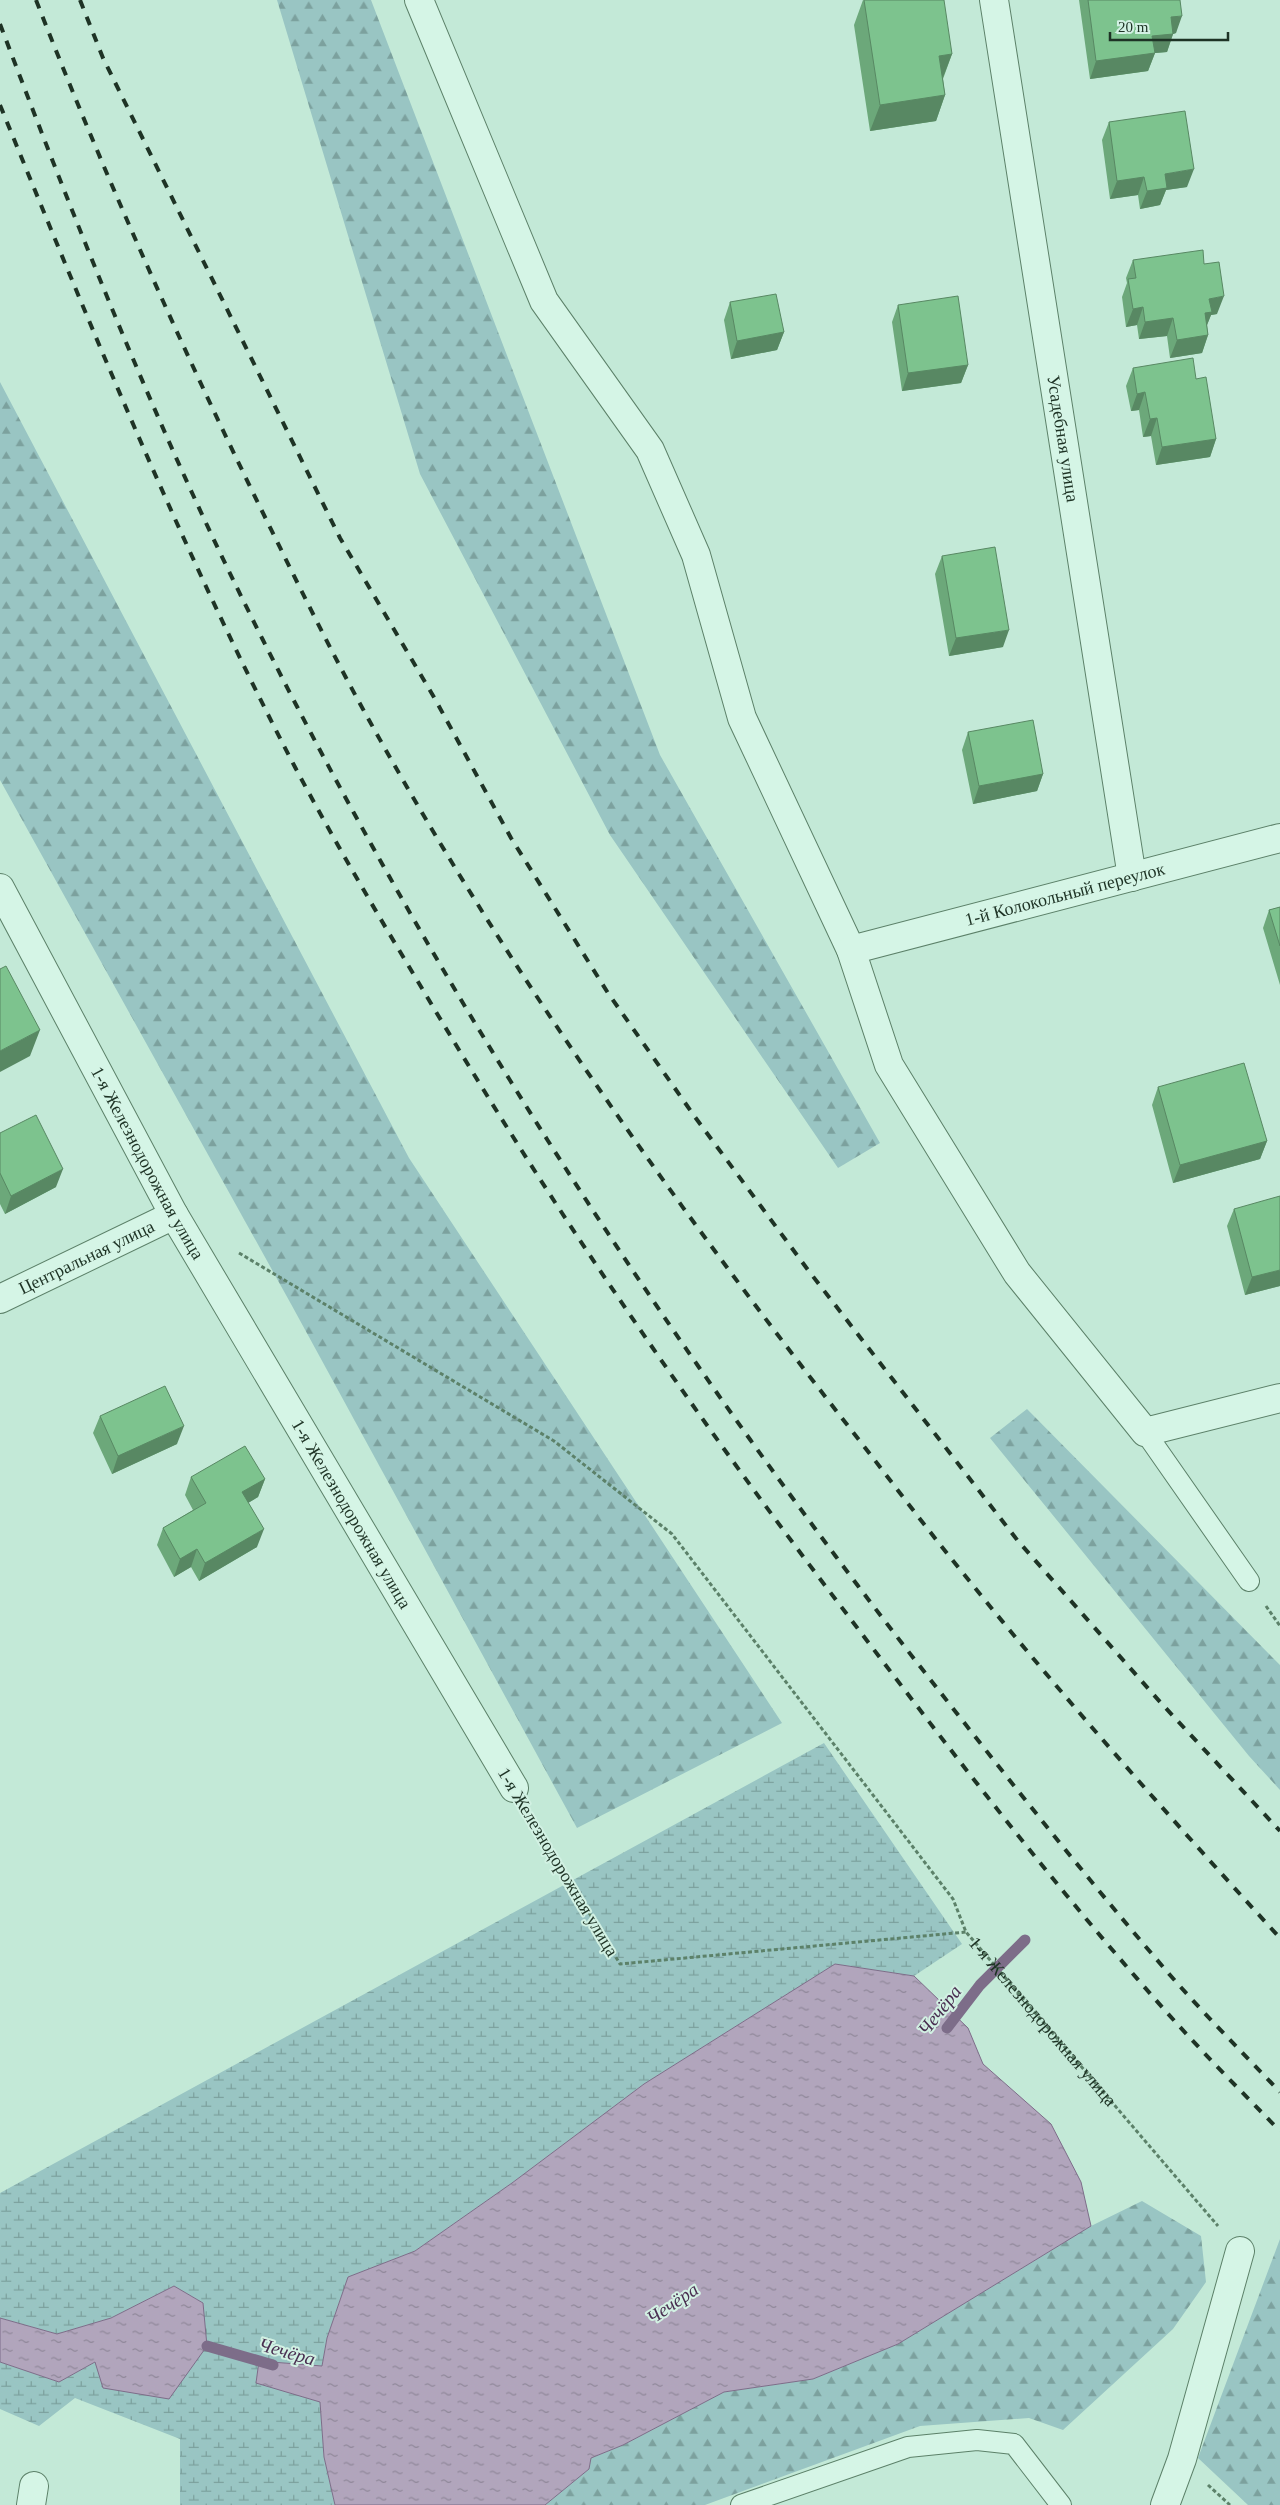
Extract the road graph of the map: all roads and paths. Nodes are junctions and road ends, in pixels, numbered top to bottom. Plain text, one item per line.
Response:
1 (419, 0) edge
2 (994, 0) edge
3 (1280, 838) edge
4 (1132, 876) junction
5 (0, 888) edge
6 (851, 950) junction
7 (174, 1214) junction
8 (233, 1250) dead end
9 (0, 1299) edge
10 (1280, 1398) edge
11 (1145, 1432) junction
12 (1249, 1581) dead end
13 (514, 1788) joint
14 (966, 1932) junction
15 (1240, 2251) joint
16 (741, 2505) edge
17 (1061, 2505) edge
18 (1165, 2505) edge

1 - 6 street
2 - 4 street, Усадебная улица
3 - 4 street, 1-й Колокольный переулок
4 - 6 street, 1-й Колокольный переулок
5 - 7 street, 1-я Железнодорожная улица
6 - 11 street
7 - 9 street, Центральная улица
7 - 13 street, 1-я Железнодорожная улица
8 - 14 path
10 - 11 street
11 - 12 lane
13 - 14 path, 1-я Железнодорожная улица
14 - 15 path, 1-я Железнодорожная улица
15 - 18 street
16 - 17 lane

